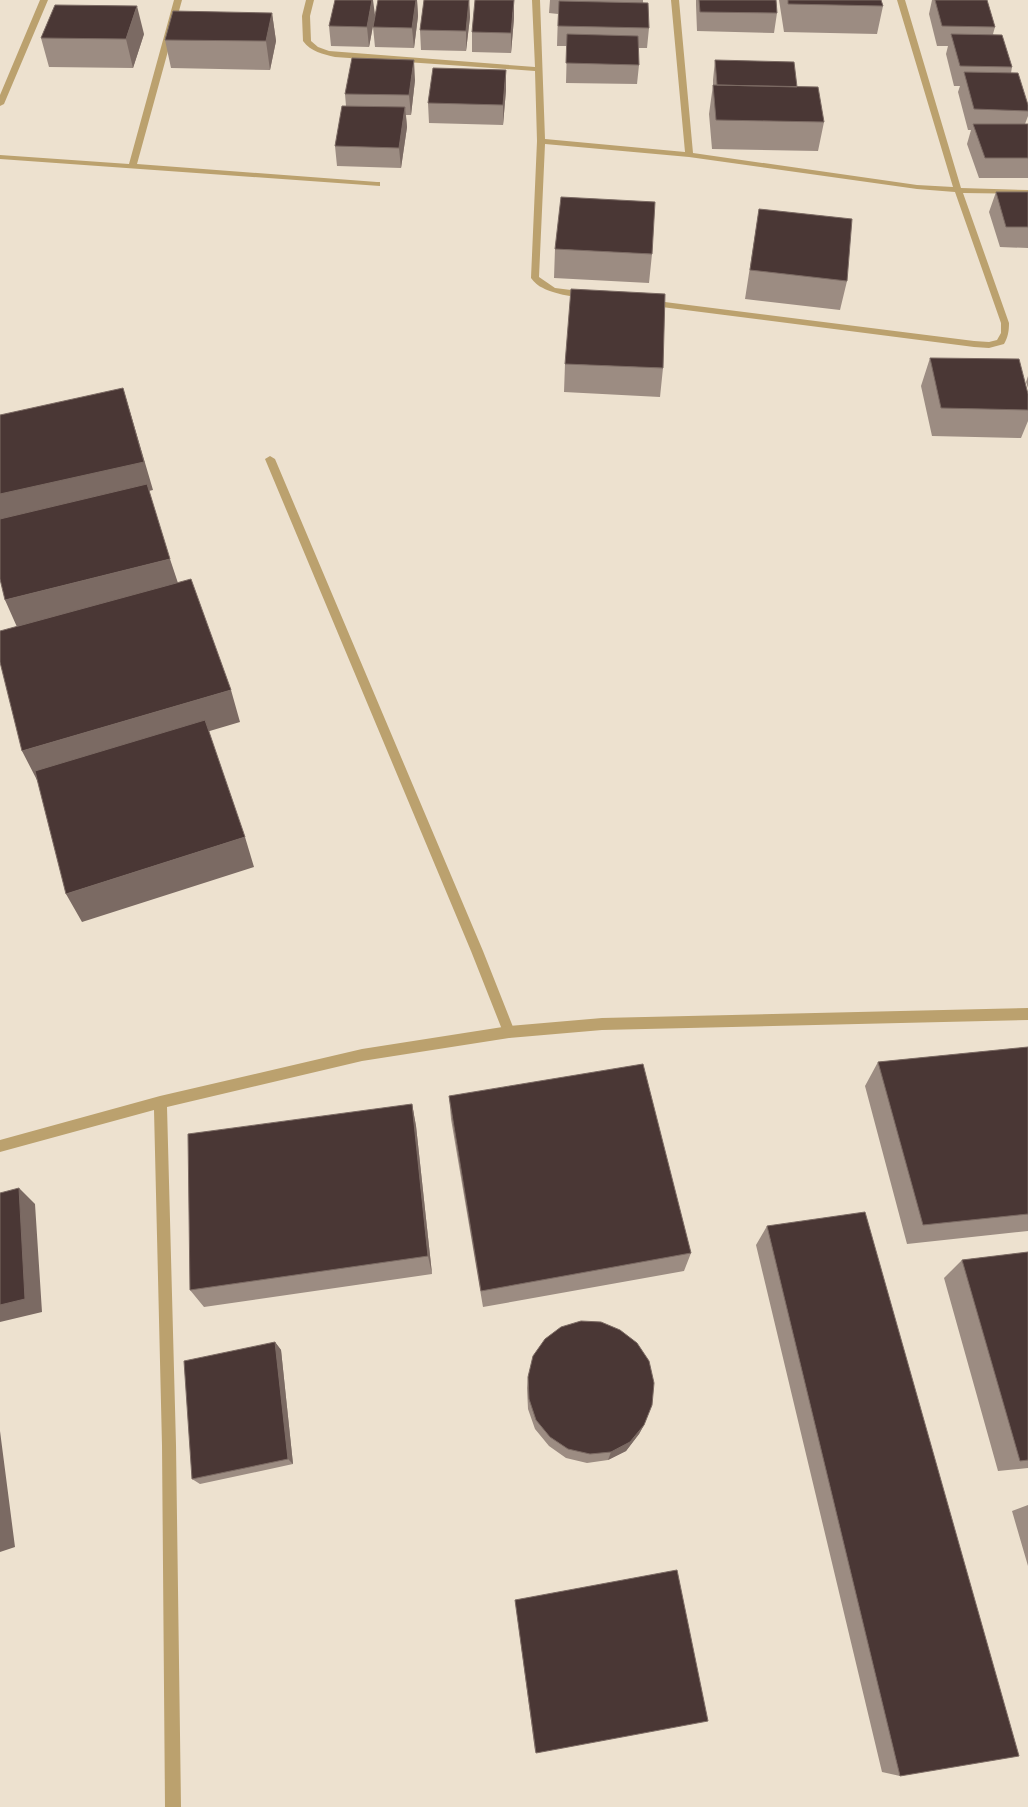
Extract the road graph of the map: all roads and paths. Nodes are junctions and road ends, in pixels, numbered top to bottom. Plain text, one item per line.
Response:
1 (44, 0) edge
2 (178, 0) edge
3 (310, 0) edge
4 (536, 0) edge
5 (675, 0) edge
6 (901, 0) edge
7 (538, 69) junction
8 (0, 104) edge
9 (542, 141) junction
10 (689, 155) junction
11 (0, 157) edge
12 (132, 167) junction
13 (377, 184) dead end
14 (958, 190) junction
15 (1028, 192) edge
16 (595, 296) edge
17 (642, 302) edge
18 (270, 459) dead end
19 (1028, 1014) edge
20 (509, 1032) junction
21 (160, 1102) junction
22 (0, 1146) edge
23 (173, 1807) edge

1 - 8 street
2 - 12 street
3 - 7 street
4 - 7 street
5 - 10 street
6 - 14 street
7 - 9 street
9 - 10 street
9 - 16 street
10 - 14 street
11 - 12 street
12 - 13 street
14 - 15 street
14 - 17 street
18 - 20 street
19 - 20 street
20 - 21 street
21 - 22 street
21 - 23 street

